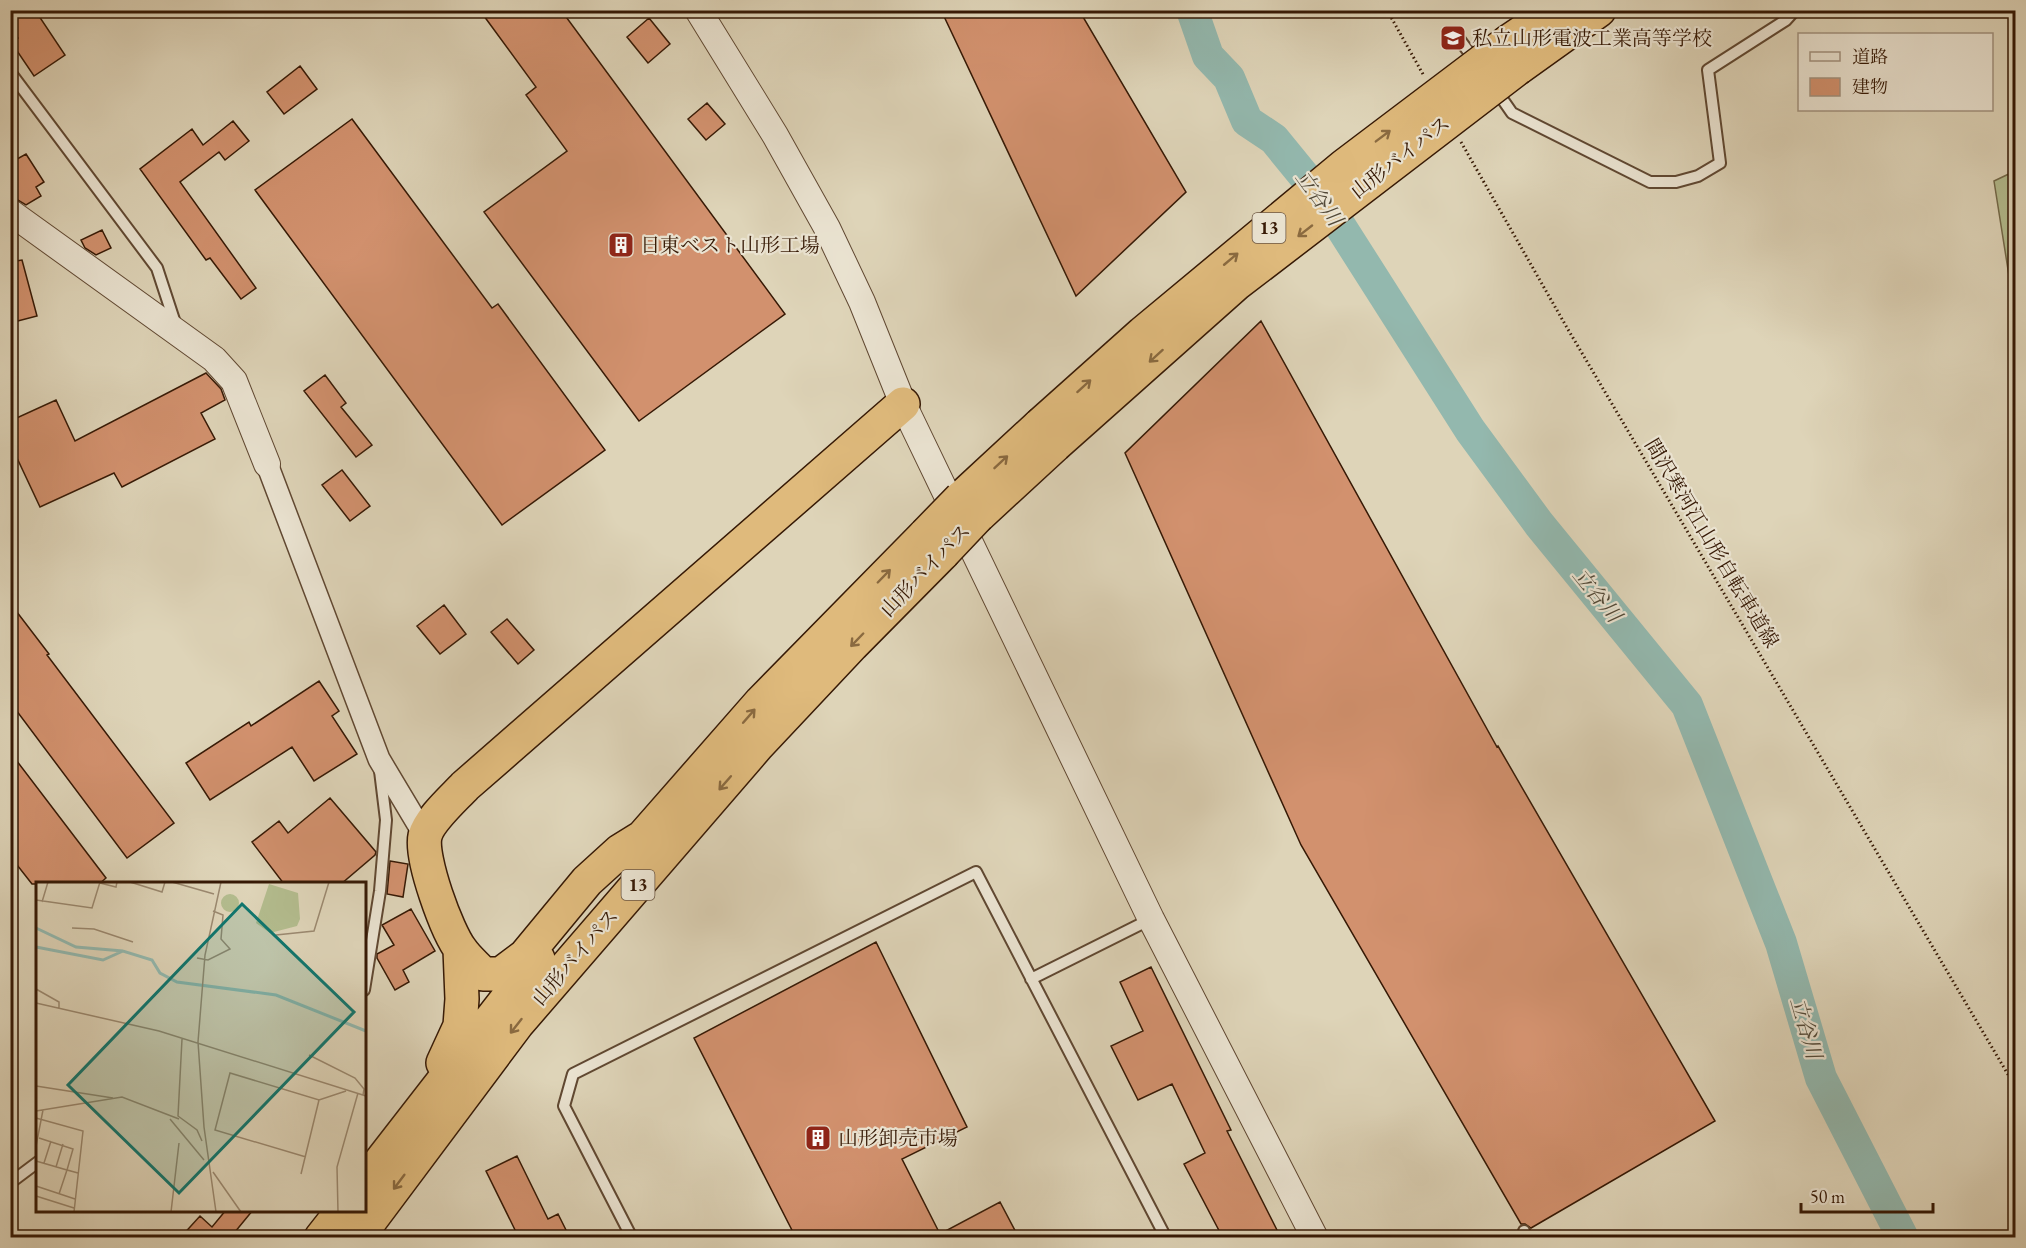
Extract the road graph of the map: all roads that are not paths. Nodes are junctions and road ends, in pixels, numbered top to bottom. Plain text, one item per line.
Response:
1 (698, 10) edge
2 (1555, 10) edge
3 (1599, 10) edge
4 (1795, 10) edge
5 (1457, 36) dead end
6 (1513, 55) junction
7 (10, 72) edge
8 (10, 212) edge
9 (178, 334) junction
10 (903, 404) junction
11 (267, 464) joint
12 (934, 543) junction
13 (379, 759) junction
14 (425, 836) junction
15 (641, 838) junction
16 (1151, 920) junction
17 (460, 949) junction
18 (366, 978) edge
19 (1031, 979) junction
20 (36, 1163) edge
21 (366, 1164) edge
22 (366, 1180) edge
23 (10, 1182) edge
24 (357, 1238) edge
25 (632, 1238) edge
26 (1166, 1238) edge
27 (1315, 1238) edge

1 - 10 street
2 - 6 highway, 山形バイパス / 13
3 - 6 highway, 山形バイパス / 13
4 - 5 lane
6 - 12 highway, 山形バイパス / 13, bridge
7 - 9 lane
8 - 9 street
9 - 11 street
10 - 14 highway
10 - 16 street
11 - 13 street
15 -> 12 highway, 山形バイパス / 13
12 -> 24 highway, 山形バイパス / 13
13 - 14 street
13 - 18 lane
14 - 17 highway
15 - 17 highway
15 - 22 highway, 山形バイパス / 13
16 - 19 lane
16 - 27 street
17 - 21 highway
19 - 25 lane
19 - 26 lane
20 - 23 lane

